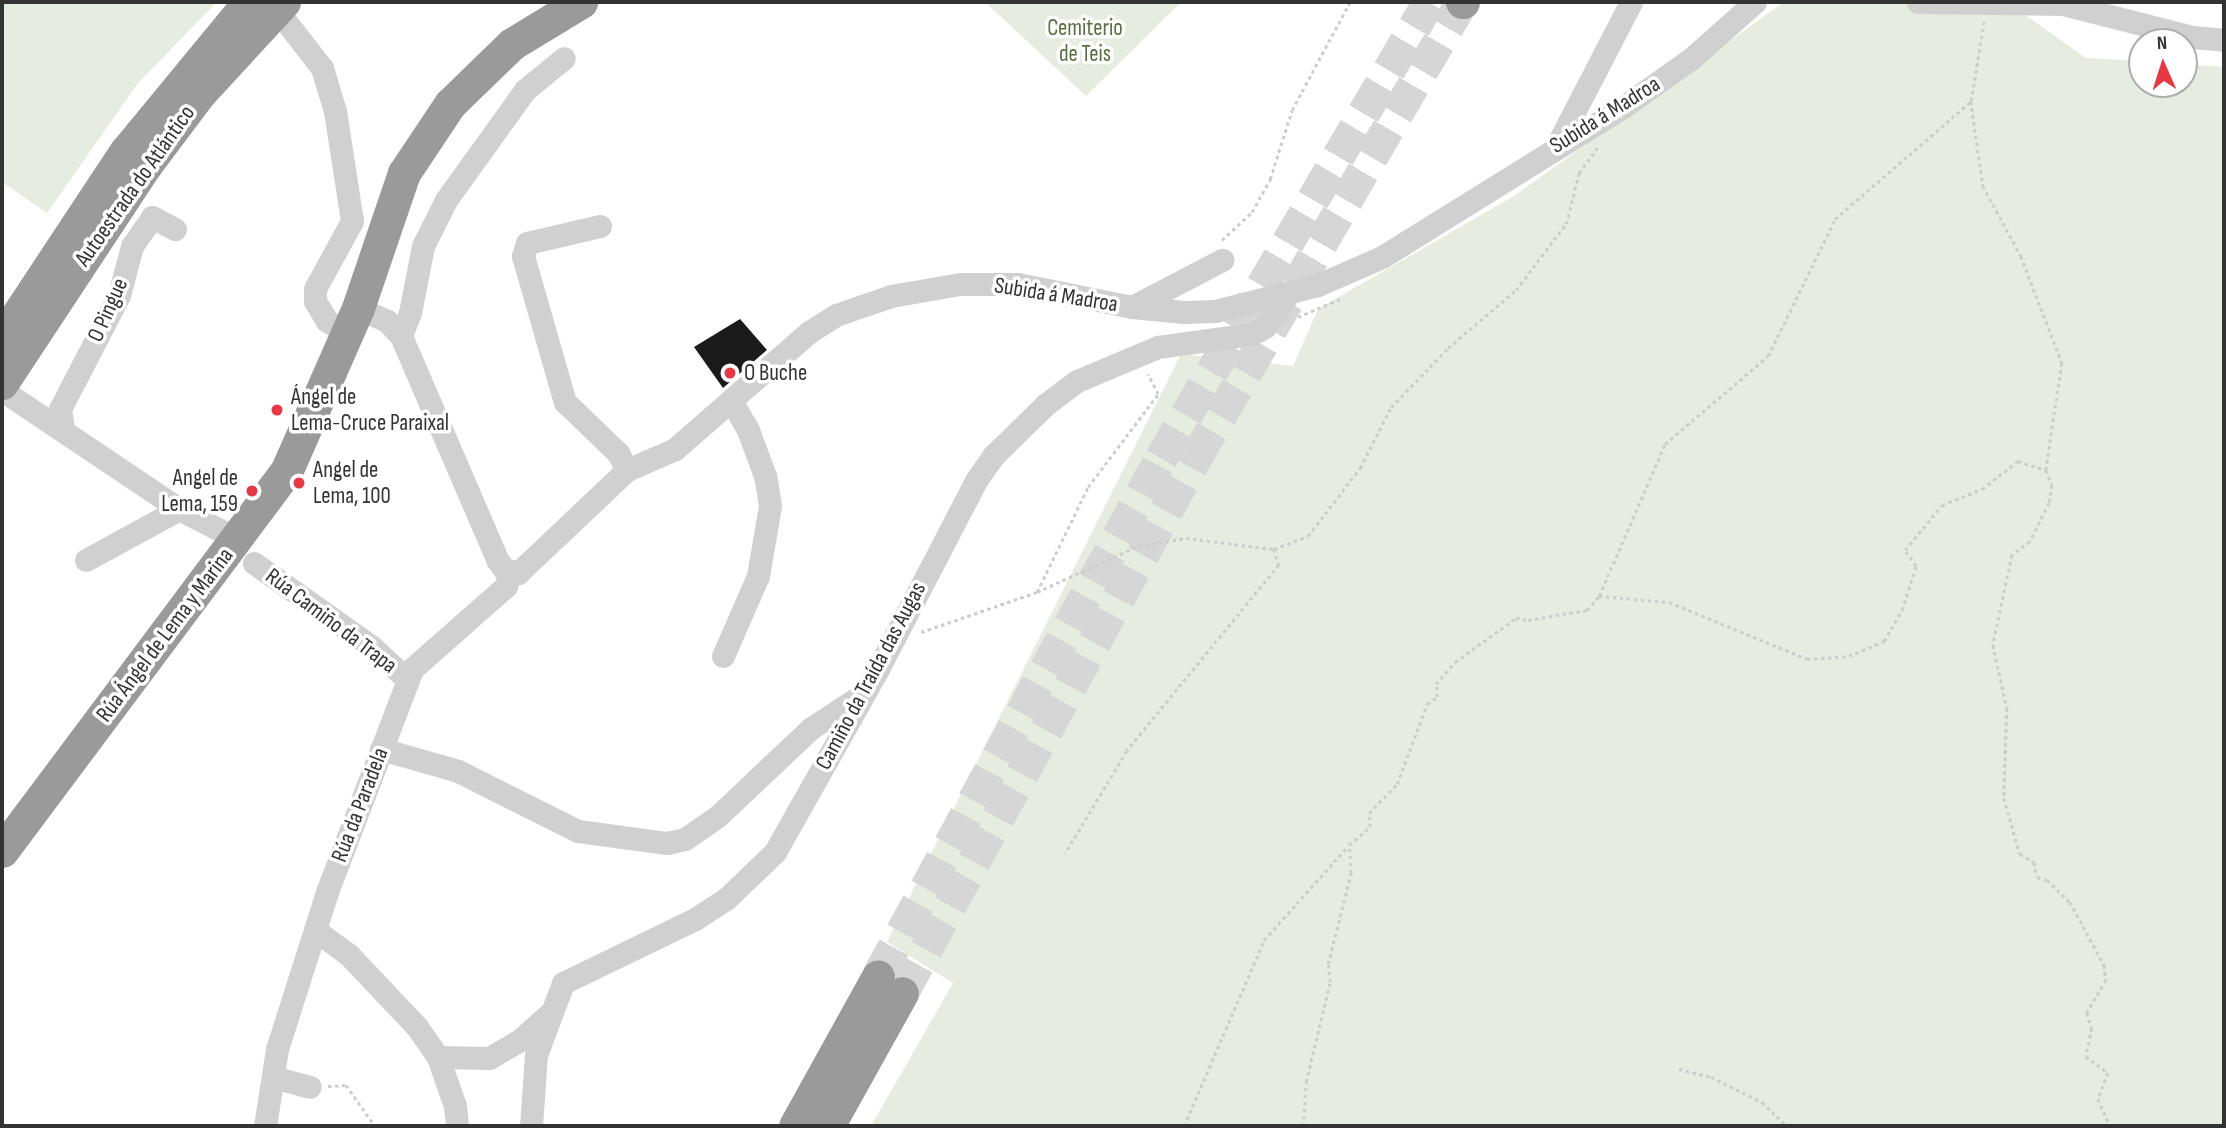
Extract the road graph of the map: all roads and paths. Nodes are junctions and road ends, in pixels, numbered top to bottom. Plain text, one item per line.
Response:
1 (248, 2) edge
2 (580, 2) edge
3 (1350, 2) edge
4 (1631, 2) edge
5 (1755, 2) edge
6 (1918, 2) edge
7 (1987, 4) junction
8 (286, 12) edge
9 (2224, 40) edge
10 (564, 58) dead end
11 (1971, 101) junction
12 (1602, 142) dead end
13 (1557, 145) junction
14 (600, 226) dead end
15 (175, 229) dead end
16 (1222, 260) joint
17 (1287, 295) junction
18 (1132, 307) junction
19 (352, 321) junction
20 (401, 336) junction
21 (2, 338) edge
22 (1139, 352) junction
23 (2, 383) edge
24 (2, 390) edge
25 (731, 400) junction
26 (63, 428) junction
27 (627, 470) junction
28 (2046, 470) junction
29 (179, 509) junction
30 (1274, 549) junction
31 (245, 551) junction
32 (86, 560) dead end
33 (510, 572) junction
34 (1037, 592) junction
35 (1599, 596) junction
36 (892, 642) junction
37 (723, 656) dead end
38 (408, 680) junction
39 (865, 693) junction
40 (381, 749) junction
41 (1349, 845) junction
42 (2, 852) edge
43 (1065, 854) dead end
44 (315, 930) junction
45 (549, 1014) junction
46 (438, 1057) junction
47 (1679, 1069) dead end
48 (273, 1077) junction
49 (346, 1086) dead end
50 (310, 1087) dead end
51 (265, 1126) edge
52 (375, 1126) edge
53 (457, 1126) edge
54 (531, 1126) edge
55 (795, 1126) edge
56 (828, 1126) edge
57 (1184, 1126) edge
58 (1303, 1126) edge
59 (1787, 1126) edge
60 (2109, 1126) edge

1 - 21 highway, Autoestrada do Atlántico
2 - 19 highway, Rúa Ángel de Lema y Marina
3 - 16 path
4 - 13 street
5 - 13 street, Subida á Madroa
6 - 7 street
7 - 9 street
7 - 11 path
8 - 19 street
8 - 23 highway, Autoestrada do Atlántico
10 - 20 street
11 - 28 path
11 - 35 path
12 - 30 path
13 - 17 street, Subida á Madroa
14 - 27 street
15 - 26 street, O Pingue
16 - 18 street, Subida á Madroa
17 - 18 street, Subida á Madroa
17 - 22 street, Camiño da Traída das Augas
18 - 25 street, Subida á Madroa
19 - 20 street
19 - 31 highway, Rúa Ángel de Lema y Marina
20 - 33 street
22 - 34 path
22 - 36 street, Camiño da Traída das Augas
24 - 26 street, Rúa Camiño da Trapa
25 - 27 street, Subida á Madroa
25 - 37 street
26 - 29 street, Rúa Camiño da Trapa
27 - 33 street, Subida á Madroa
28 - 35 path
28 - 60 path
29 - 31 street, Rúa Camiño da Trapa
29 - 32 street
30 - 34 path
30 - 43 path
31 - 38 street, Rúa Camiño da Trapa
31 - 42 highway, Rúa Ángel de Lema y Marina
33 - 38 street, Rúa da Paradela
34 - 36 path
35 - 41 path
36 - 39 street, Camiño da Traída das Augas
38 - 40 street, Rúa da Paradela
39 - 40 street
39 - 45 street, Camiño da Traída das Augas
40 - 44 street, Rúa da Paradela
41 - 57 path
41 - 58 path
44 - 46 street
44 - 48 street, Rúa da Paradela
45 - 46 street
45 - 54 street, Camiño da Traída das Augas
46 - 53 street
47 - 59 path
48 - 50 street
48 - 51 street, Rúa da Paradela
49 - 52 path
55 - 56 highway

